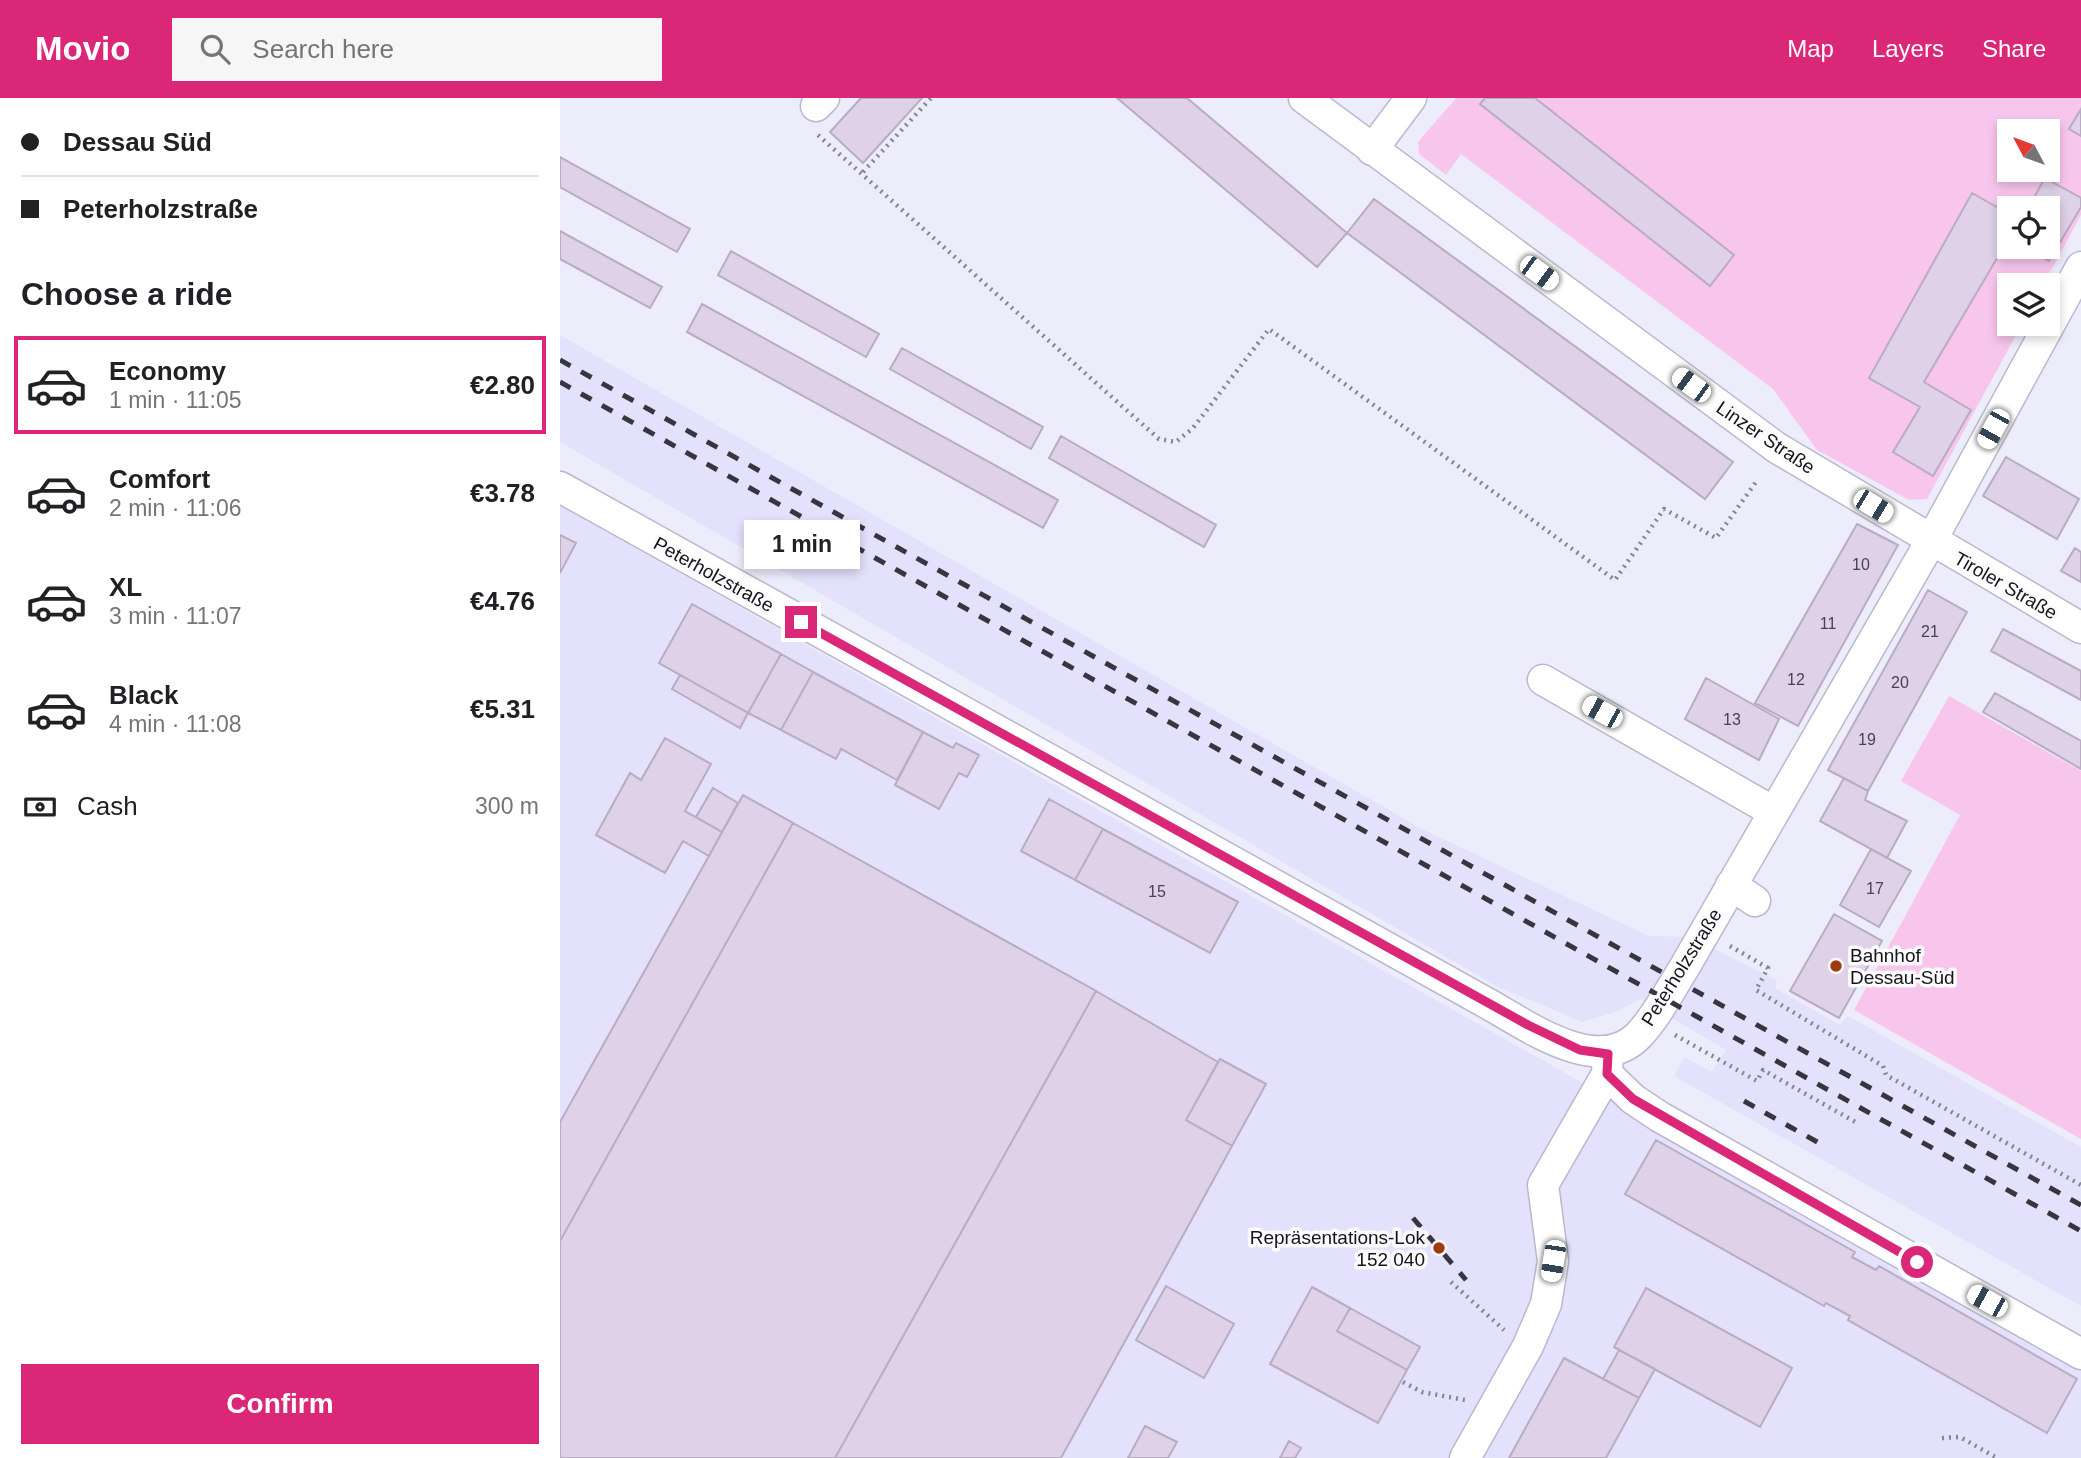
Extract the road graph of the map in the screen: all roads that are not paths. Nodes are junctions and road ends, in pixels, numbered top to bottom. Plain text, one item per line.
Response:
1 (1304, 98) edge
2 (1411, 98) edge
3 (1372, 150) junction
4 (2081, 267) edge
5 (560, 487) edge
6 (1931, 541) junction
7 (2081, 628) edge
8 (1543, 680) dead end
9 (1774, 813) junction
10 (1607, 1064) junction
11 (2081, 1354) edge
12 (1465, 1458) edge

1 - 3 street, Linzer Straße
2 - 3 street
3 - 6 street, Linzer Straße
4 - 6 street, Peterholzstraße
5 - 10 street, Peterholzstraße
6 - 7 street, Tiroler Straße
6 - 9 street, Peterholzstraße
8 - 9 street
9 - 10 street, Peterholzstraße
10 - 11 street
10 - 12 street

